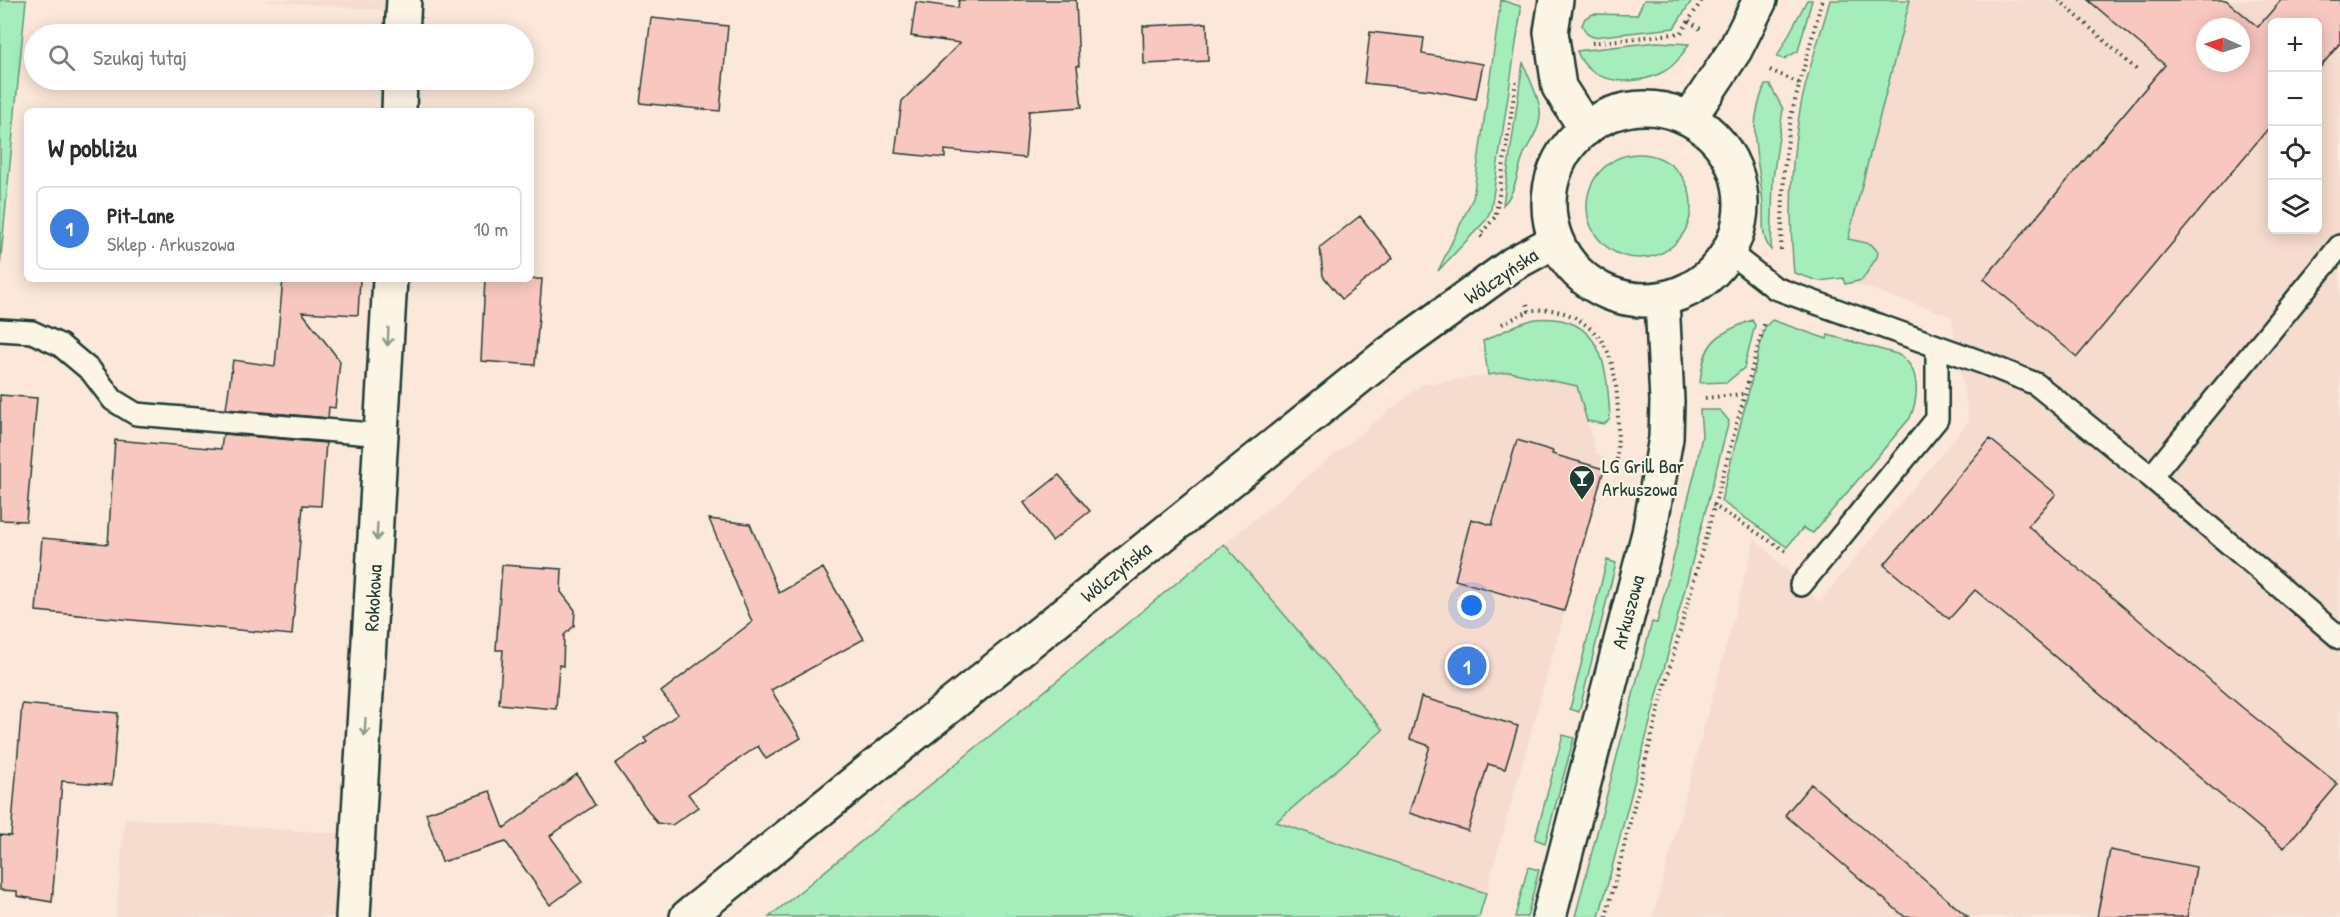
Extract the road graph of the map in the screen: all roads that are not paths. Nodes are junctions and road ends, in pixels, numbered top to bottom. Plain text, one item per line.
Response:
1 (404, 0) edge
2 (1556, 0) edge
3 (1760, 0) edge
4 (403, 24) edge
5 (400, 90) edge
6 (399, 108) edge
7 (1690, 116) junction
8 (1586, 129) junction
9 (1555, 241) junction
10 (2340, 246) edge
11 (1730, 253) junction
12 (390, 282) edge
13 (1662, 300) junction
14 (0, 330) edge
15 (1937, 347) junction
16 (383, 435) junction
17 (2151, 477) junction
18 (1801, 585) dead end
19 (2340, 638) edge
20 (353, 917) edge
21 (687, 917) edge
22 (1549, 917) edge

1 - 4 street
2 - 8 street
3 - 7 street
5 - 6 street
7 - 8 street
7 - 11 street
8 - 9 street
9 - 13 street
9 - 21 street, Wólczyńska
10 - 17 lane
11 - 13 street
11 - 15 lane
12 -> 16 street, Rokokowa
13 - 22 street, Arkuszowa
14 - 16 lane
15 - 17 lane
15 - 18 lane
16 -> 20 street, Rokokowa
17 - 19 lane

